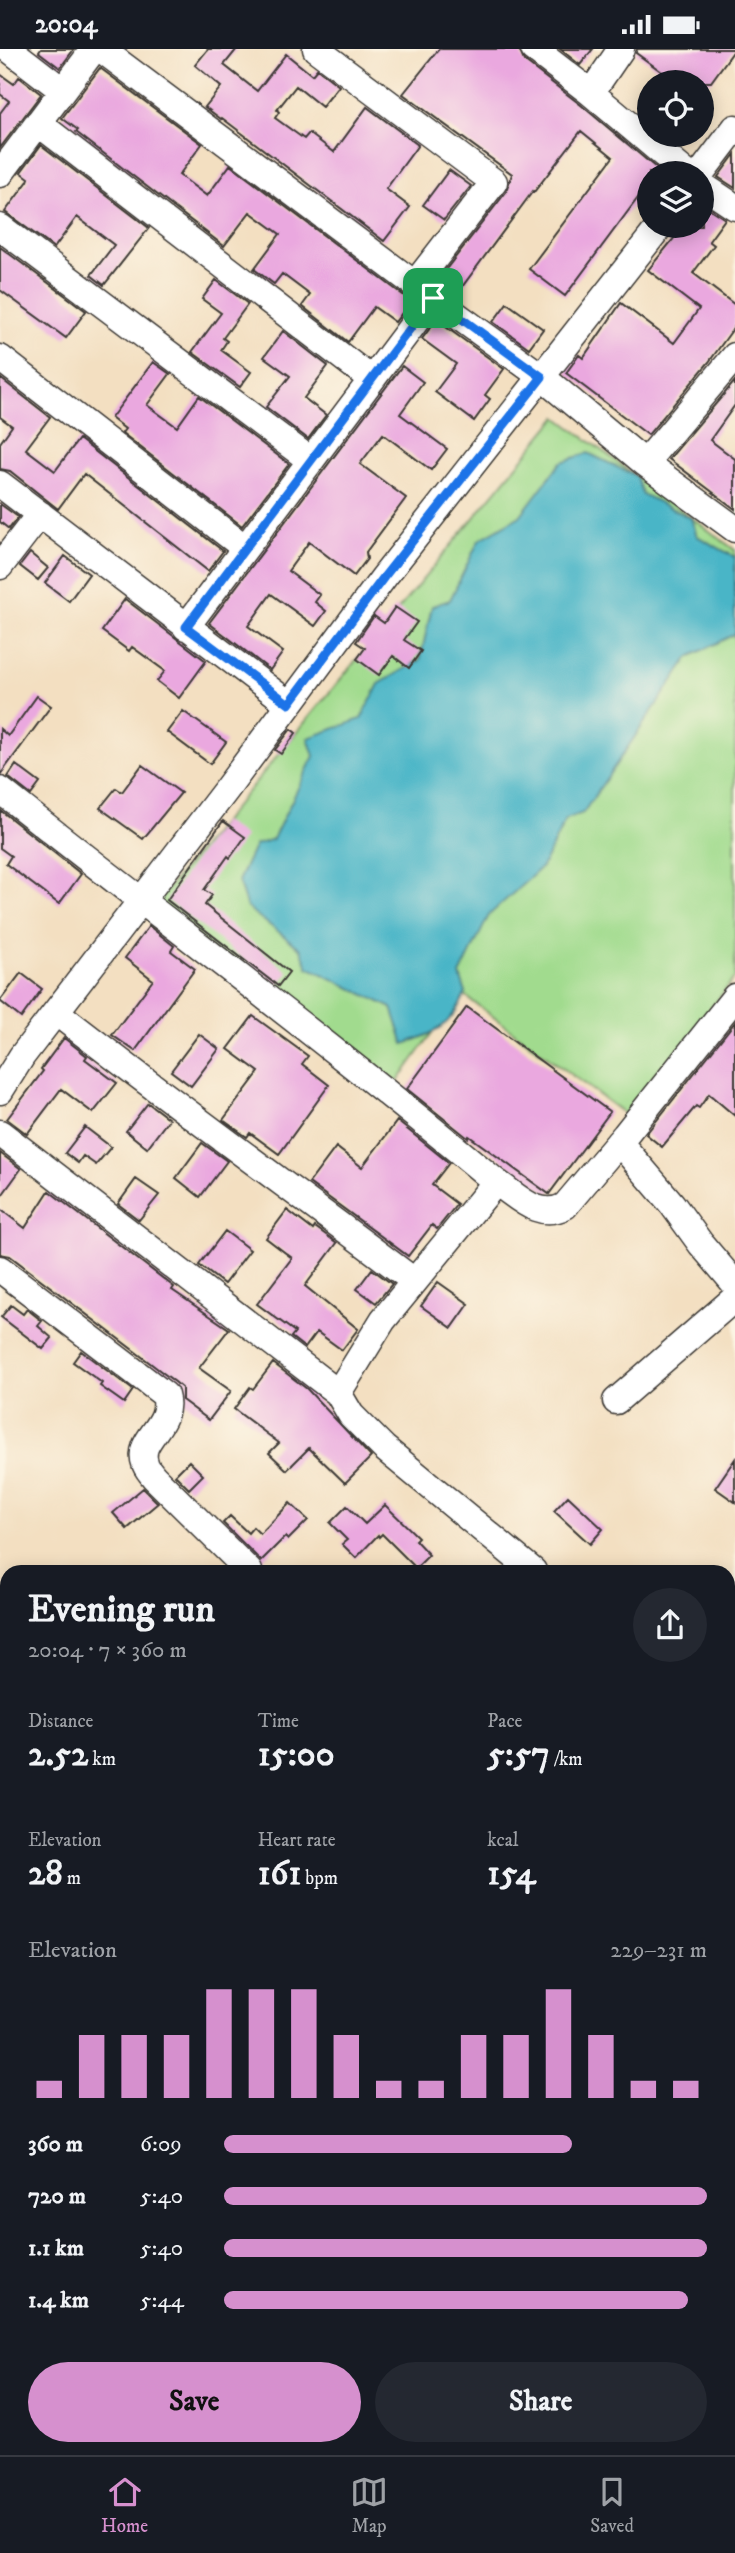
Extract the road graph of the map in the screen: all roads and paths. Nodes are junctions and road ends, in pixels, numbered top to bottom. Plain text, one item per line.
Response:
1 (9, 49) edge
2 (94, 49) edge
3 (101, 49) edge
4 (316, 49) edge
5 (534, 49) edge
6 (621, 49) edge
7 (62, 90) junction
8 (591, 93) junction
9 (38, 123) junction
10 (735, 128) edge
11 (672, 161) edge
12 (710, 161) edge
13 (0, 174) edge
14 (714, 193) edge
15 (735, 207) edge
16 (0, 227) edge
17 (651, 238) edge
18 (424, 291) junction
19 (0, 358) edge
20 (733, 363) edge
21 (542, 377) junction
22 (370, 379) junction
23 (310, 460) junction
24 (645, 463) junction
25 (0, 484) edge
26 (40, 514) junction
27 (735, 529) edge
28 (245, 548) junction
29 (1, 563) edge
30 (186, 627) junction
31 (289, 704) junction
32 (0, 790) edge
33 (140, 902) junction
34 (733, 1003) edge
35 (56, 1012) junction
36 (0, 1091) edge
37 (0, 1133) edge
38 (619, 1142) junction
39 (496, 1182) junction
40 (0, 1269) edge
41 (414, 1281) junction
42 (735, 1284) edge
43 (735, 1298) edge
44 (338, 1392) junction
45 (616, 1401) dead end
46 (243, 1565) edge
47 (517, 1565) edge

1 - 7 street
2 - 7 street
3 - 18 street
4 - 18 street
5 - 8 street
6 - 8 street
7 - 9 street
8 - 11 street
9 - 13 street
9 - 22 street
10 - 12 street
14 - 15 street
16 - 23 street
17 - 21 street
18 - 21 street
18 - 22 street
19 - 28 street
20 - 24 street
21 - 24 street
21 - 31 street
22 - 23 street
23 - 28 street
24 - 27 street
25 - 26 street
26 - 29 street
26 - 30 street
28 - 30 street
30 - 31 street
31 - 33 street
32 - 33 street
33 - 35 street
33 - 39 street
34 - 38 street
35 - 36 street
35 - 41 street
37 - 44 street
38 - 39 street
38 - 42 street
39 - 41 street
40 - 46 street
41 - 44 street
43 - 45 street
44 - 47 street

